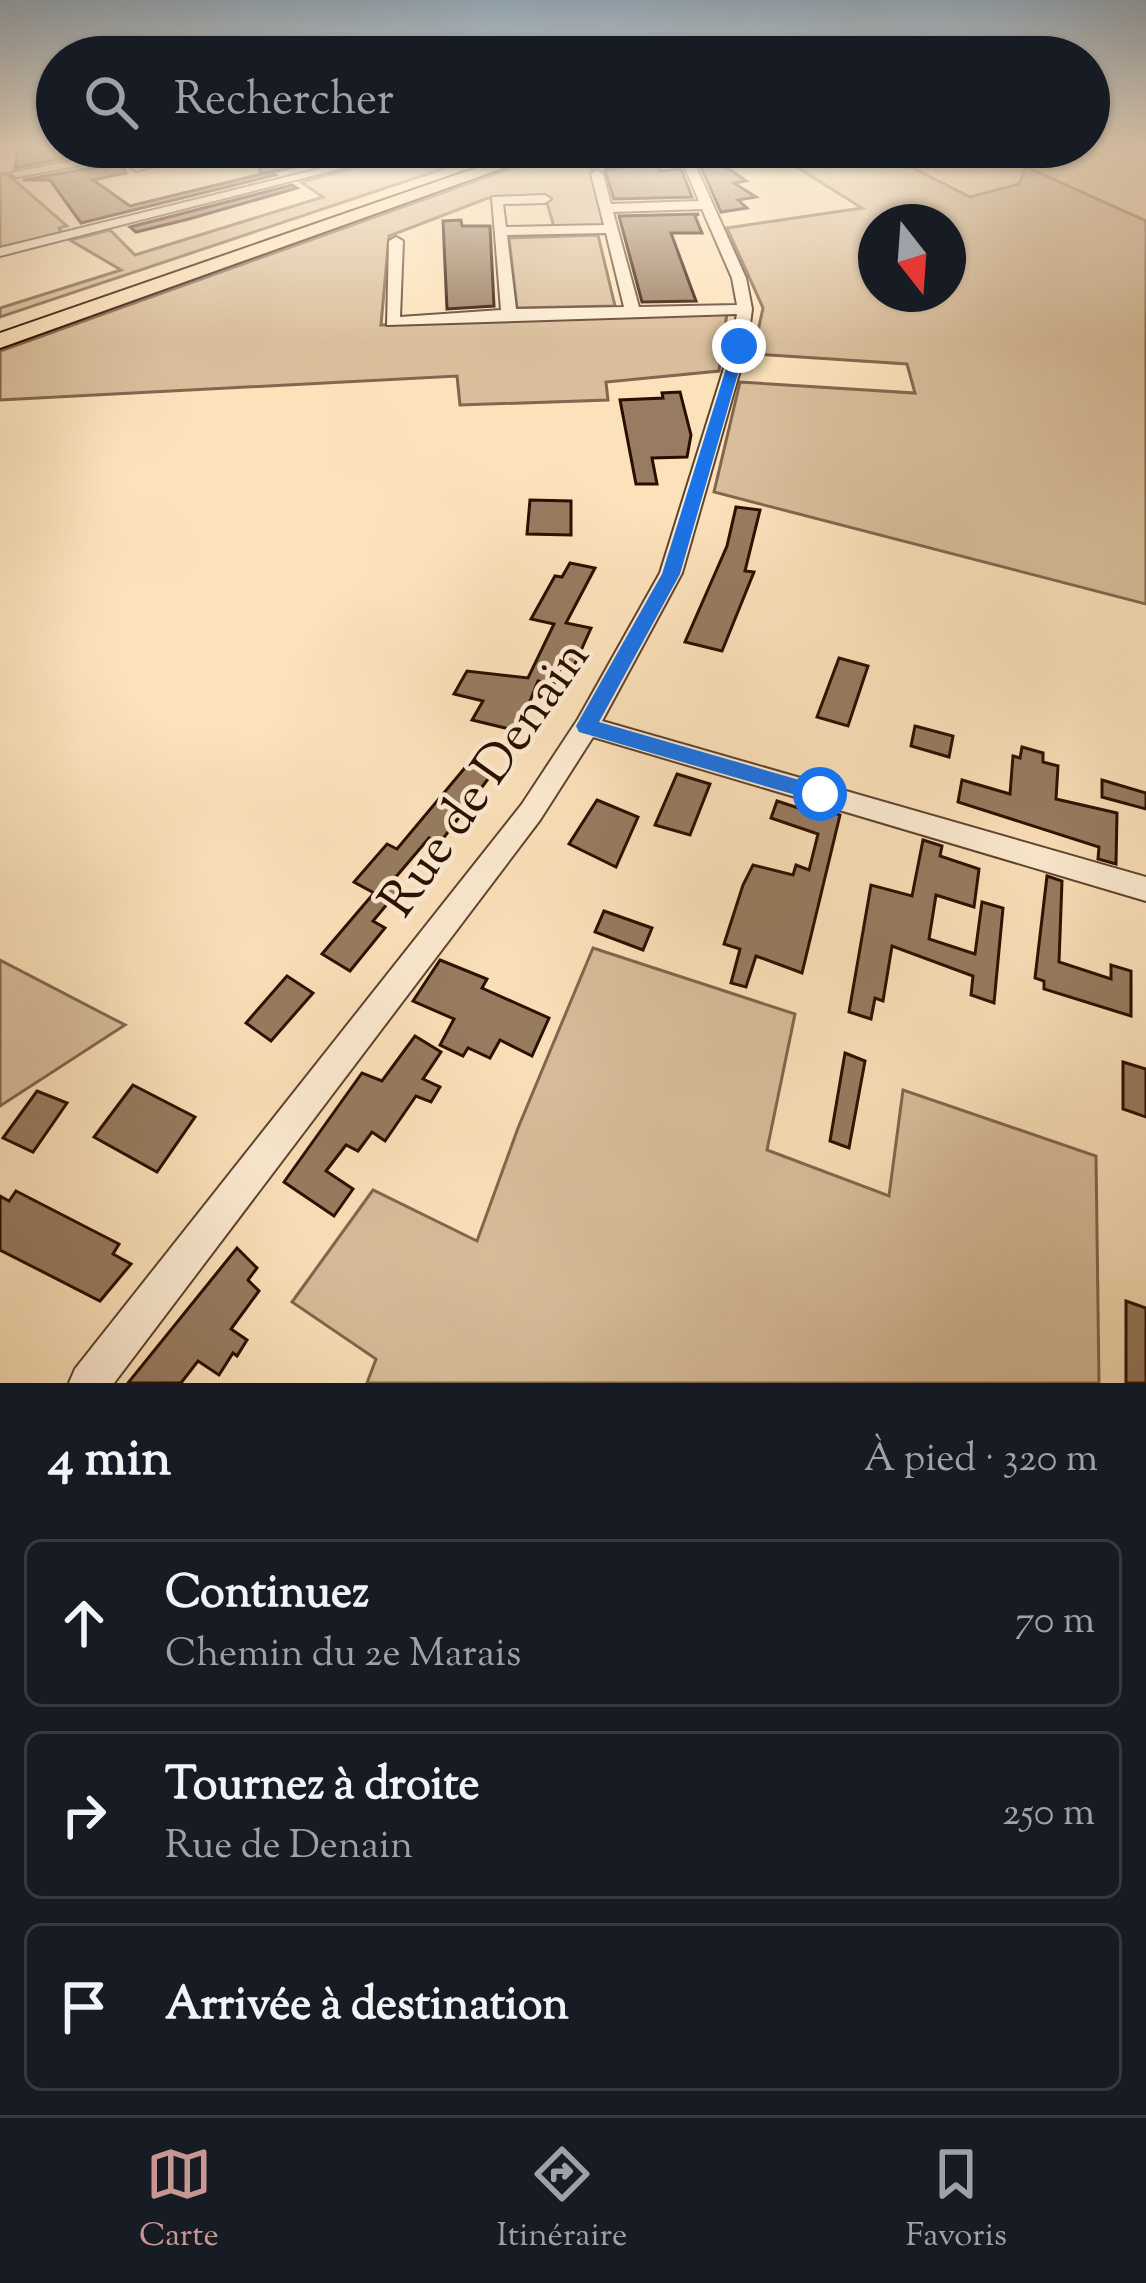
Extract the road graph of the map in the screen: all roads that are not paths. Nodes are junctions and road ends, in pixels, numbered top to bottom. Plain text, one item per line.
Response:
1 (156, 214) edge
2 (328, 214) edge
3 (364, 214) edge
4 (497, 214) edge
5 (609, 214) edge
6 (710, 214) edge
7 (613, 229) junction
8 (499, 231) junction
9 (396, 242) dead end
10 (0, 252) edge
11 (745, 309) junction
12 (633, 313) junction
13 (509, 314) junction
14 (0, 324) edge
15 (0, 341) edge
16 (586, 726) junction
17 (1146, 889) edge
18 (89, 1383) edge

1 - 10 street
2 - 14 highway
3 - 15 highway
4 - 8 street
5 - 7 street
6 - 11 street, Rue de Denain
7 - 8 street
7 - 12 street
8 - 13 street
9 - 13 street
11 - 12 street
11 - 16 street, Rue de Denain
12 - 13 street
16 - 17 street
16 - 18 street, Rue de Denain

